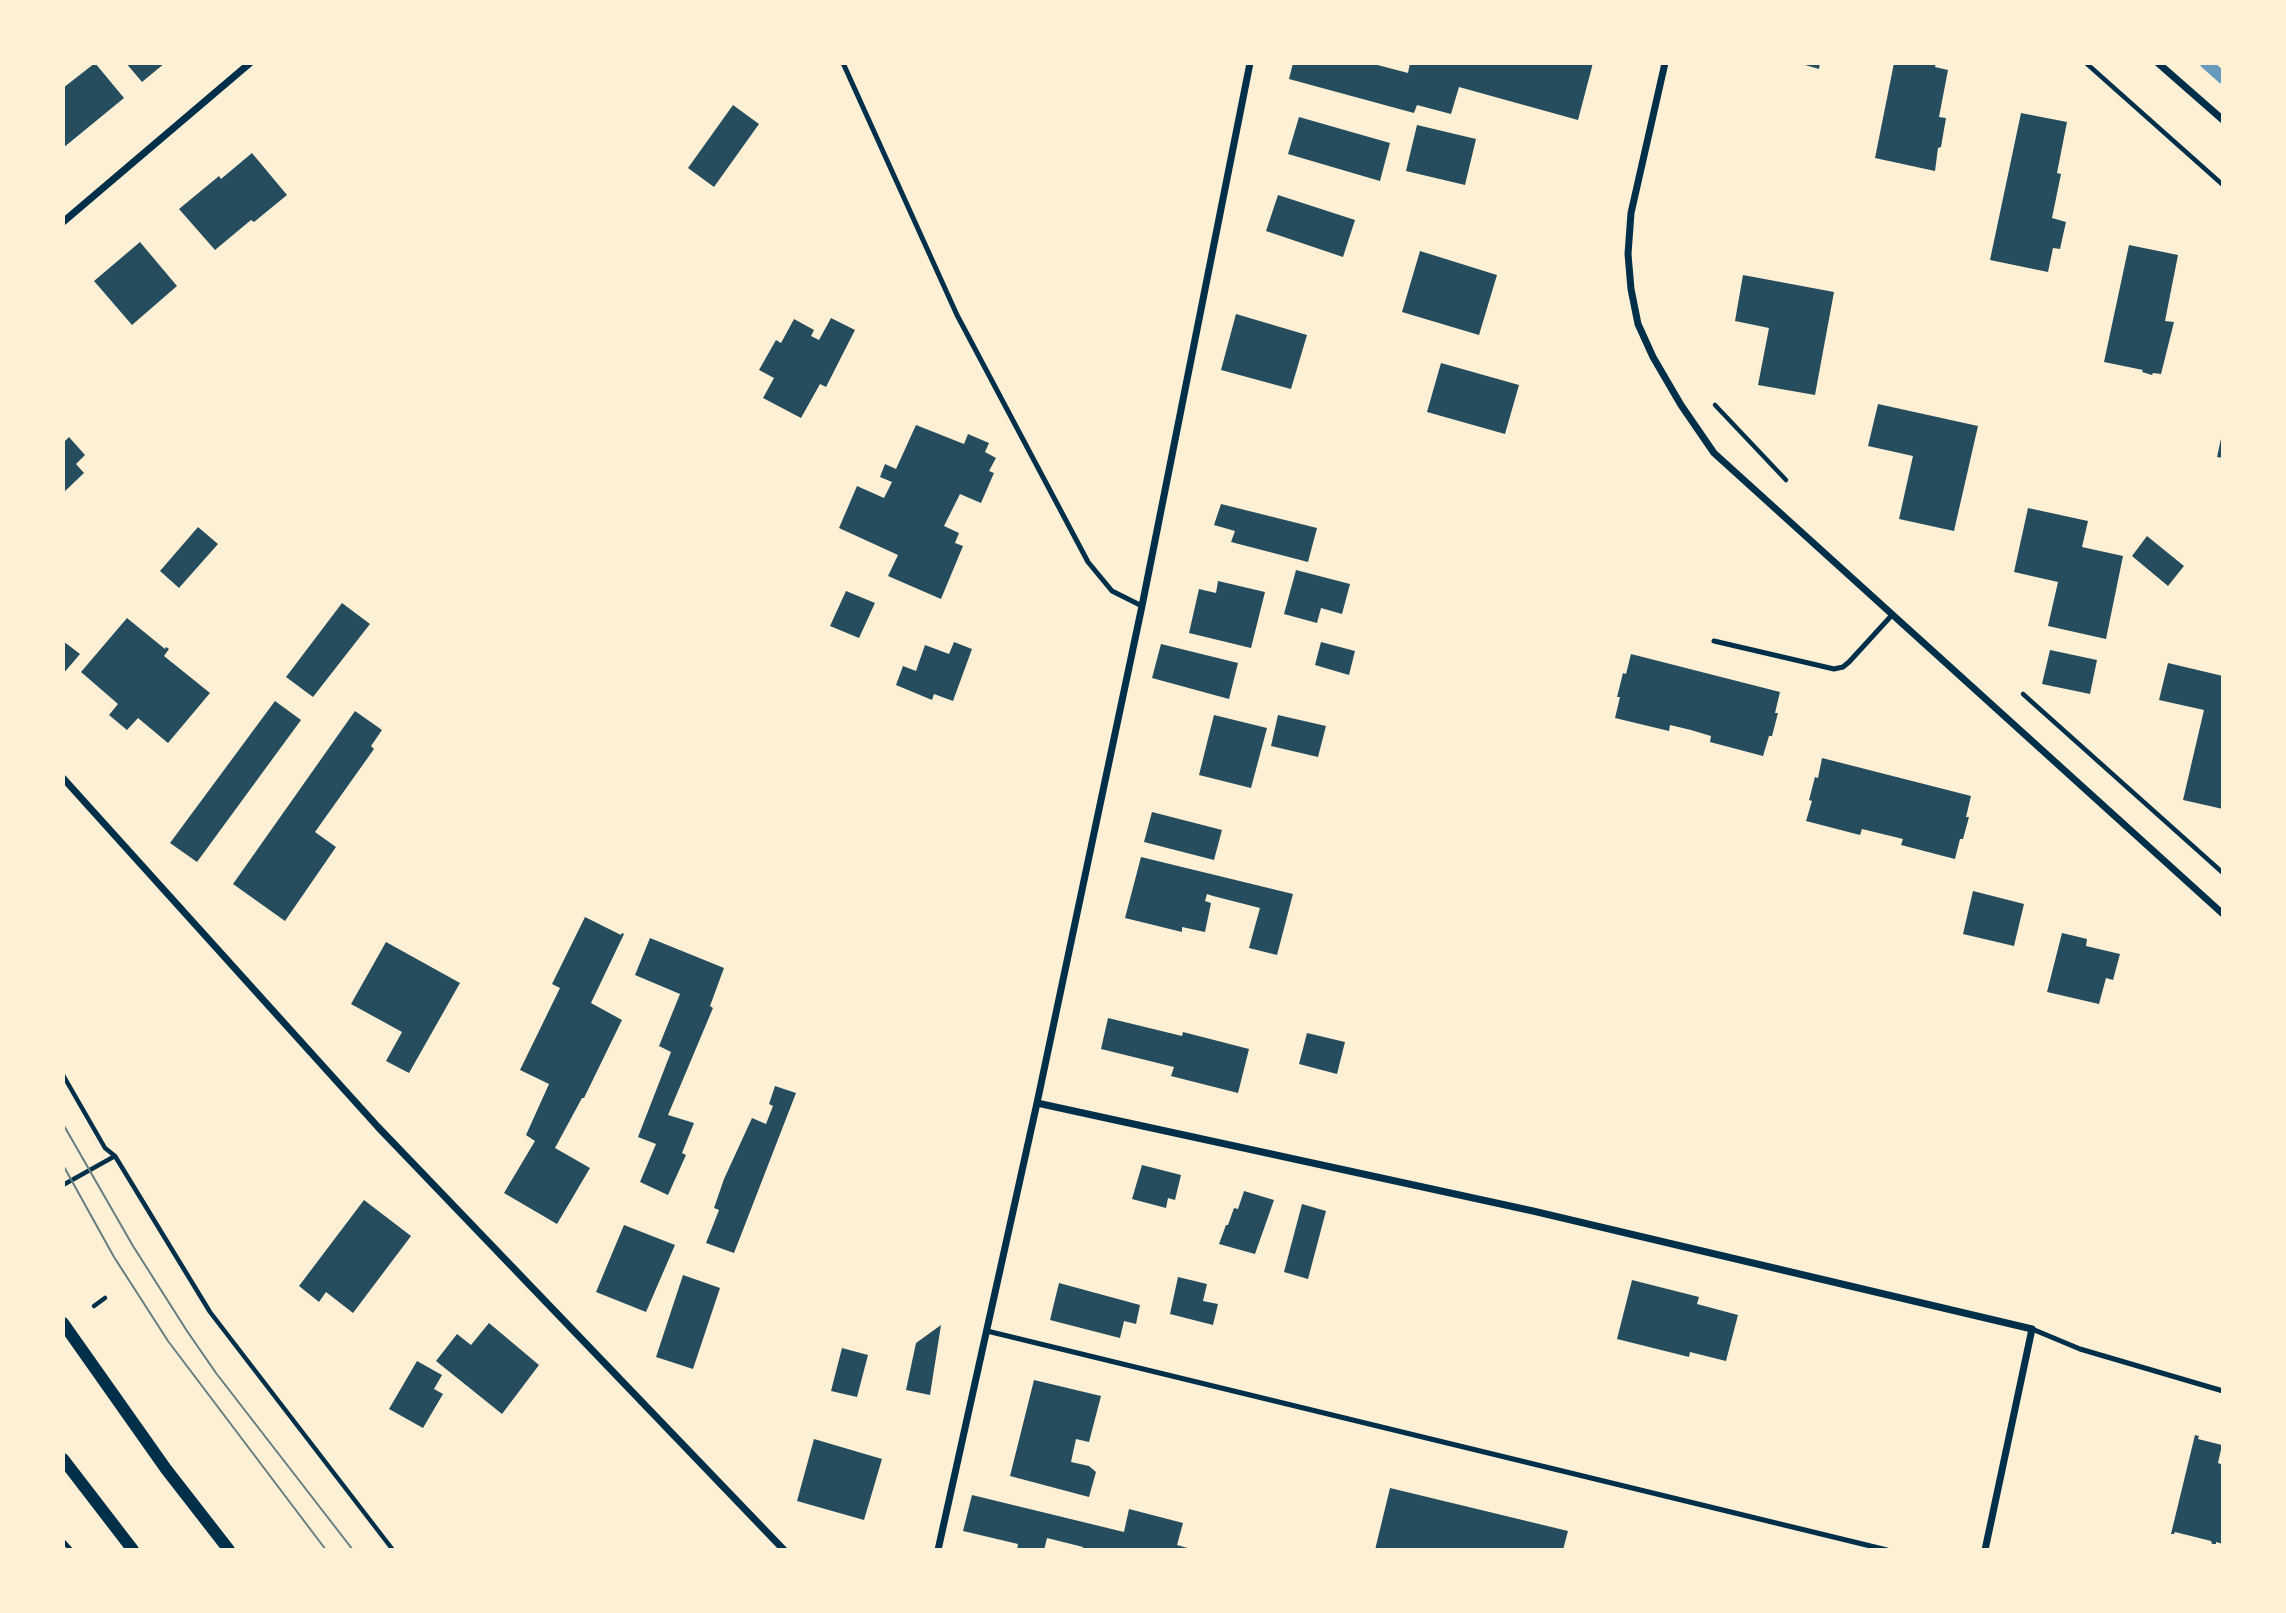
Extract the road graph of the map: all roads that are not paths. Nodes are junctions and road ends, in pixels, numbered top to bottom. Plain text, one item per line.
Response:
1 (250, 63) edge
2 (843, 63) edge
3 (1250, 63) edge
4 (1664, 63) edge
5 (2158, 63) edge
6 (2223, 120) edge
7 (63, 222) edge
8 (1142, 606) junction
9 (1892, 615) junction
10 (1714, 641) dead end
11 (63, 778) edge
12 (2223, 914) edge
13 (1037, 1103) junction
14 (63, 1323) edge
15 (2032, 1329) junction
16 (987, 1331) junction
17 (2223, 1391) edge
18 (63, 1459) edge
19 (133, 1550) edge
20 (229, 1550) edge
21 (784, 1550) edge
22 (939, 1550) edge
23 (1887, 1550) edge
24 (1985, 1550) edge

1 - 7 street
2 - 8 lane
3 - 8 street
4 - 9 street
5 - 6 street
8 - 13 street
9 - 10 lane
9 - 12 street
11 - 21 street
13 - 15 street
13 - 16 street
14 - 20 street
15 - 17 lane
15 - 24 street
16 - 22 street
16 - 23 lane
18 - 19 street

